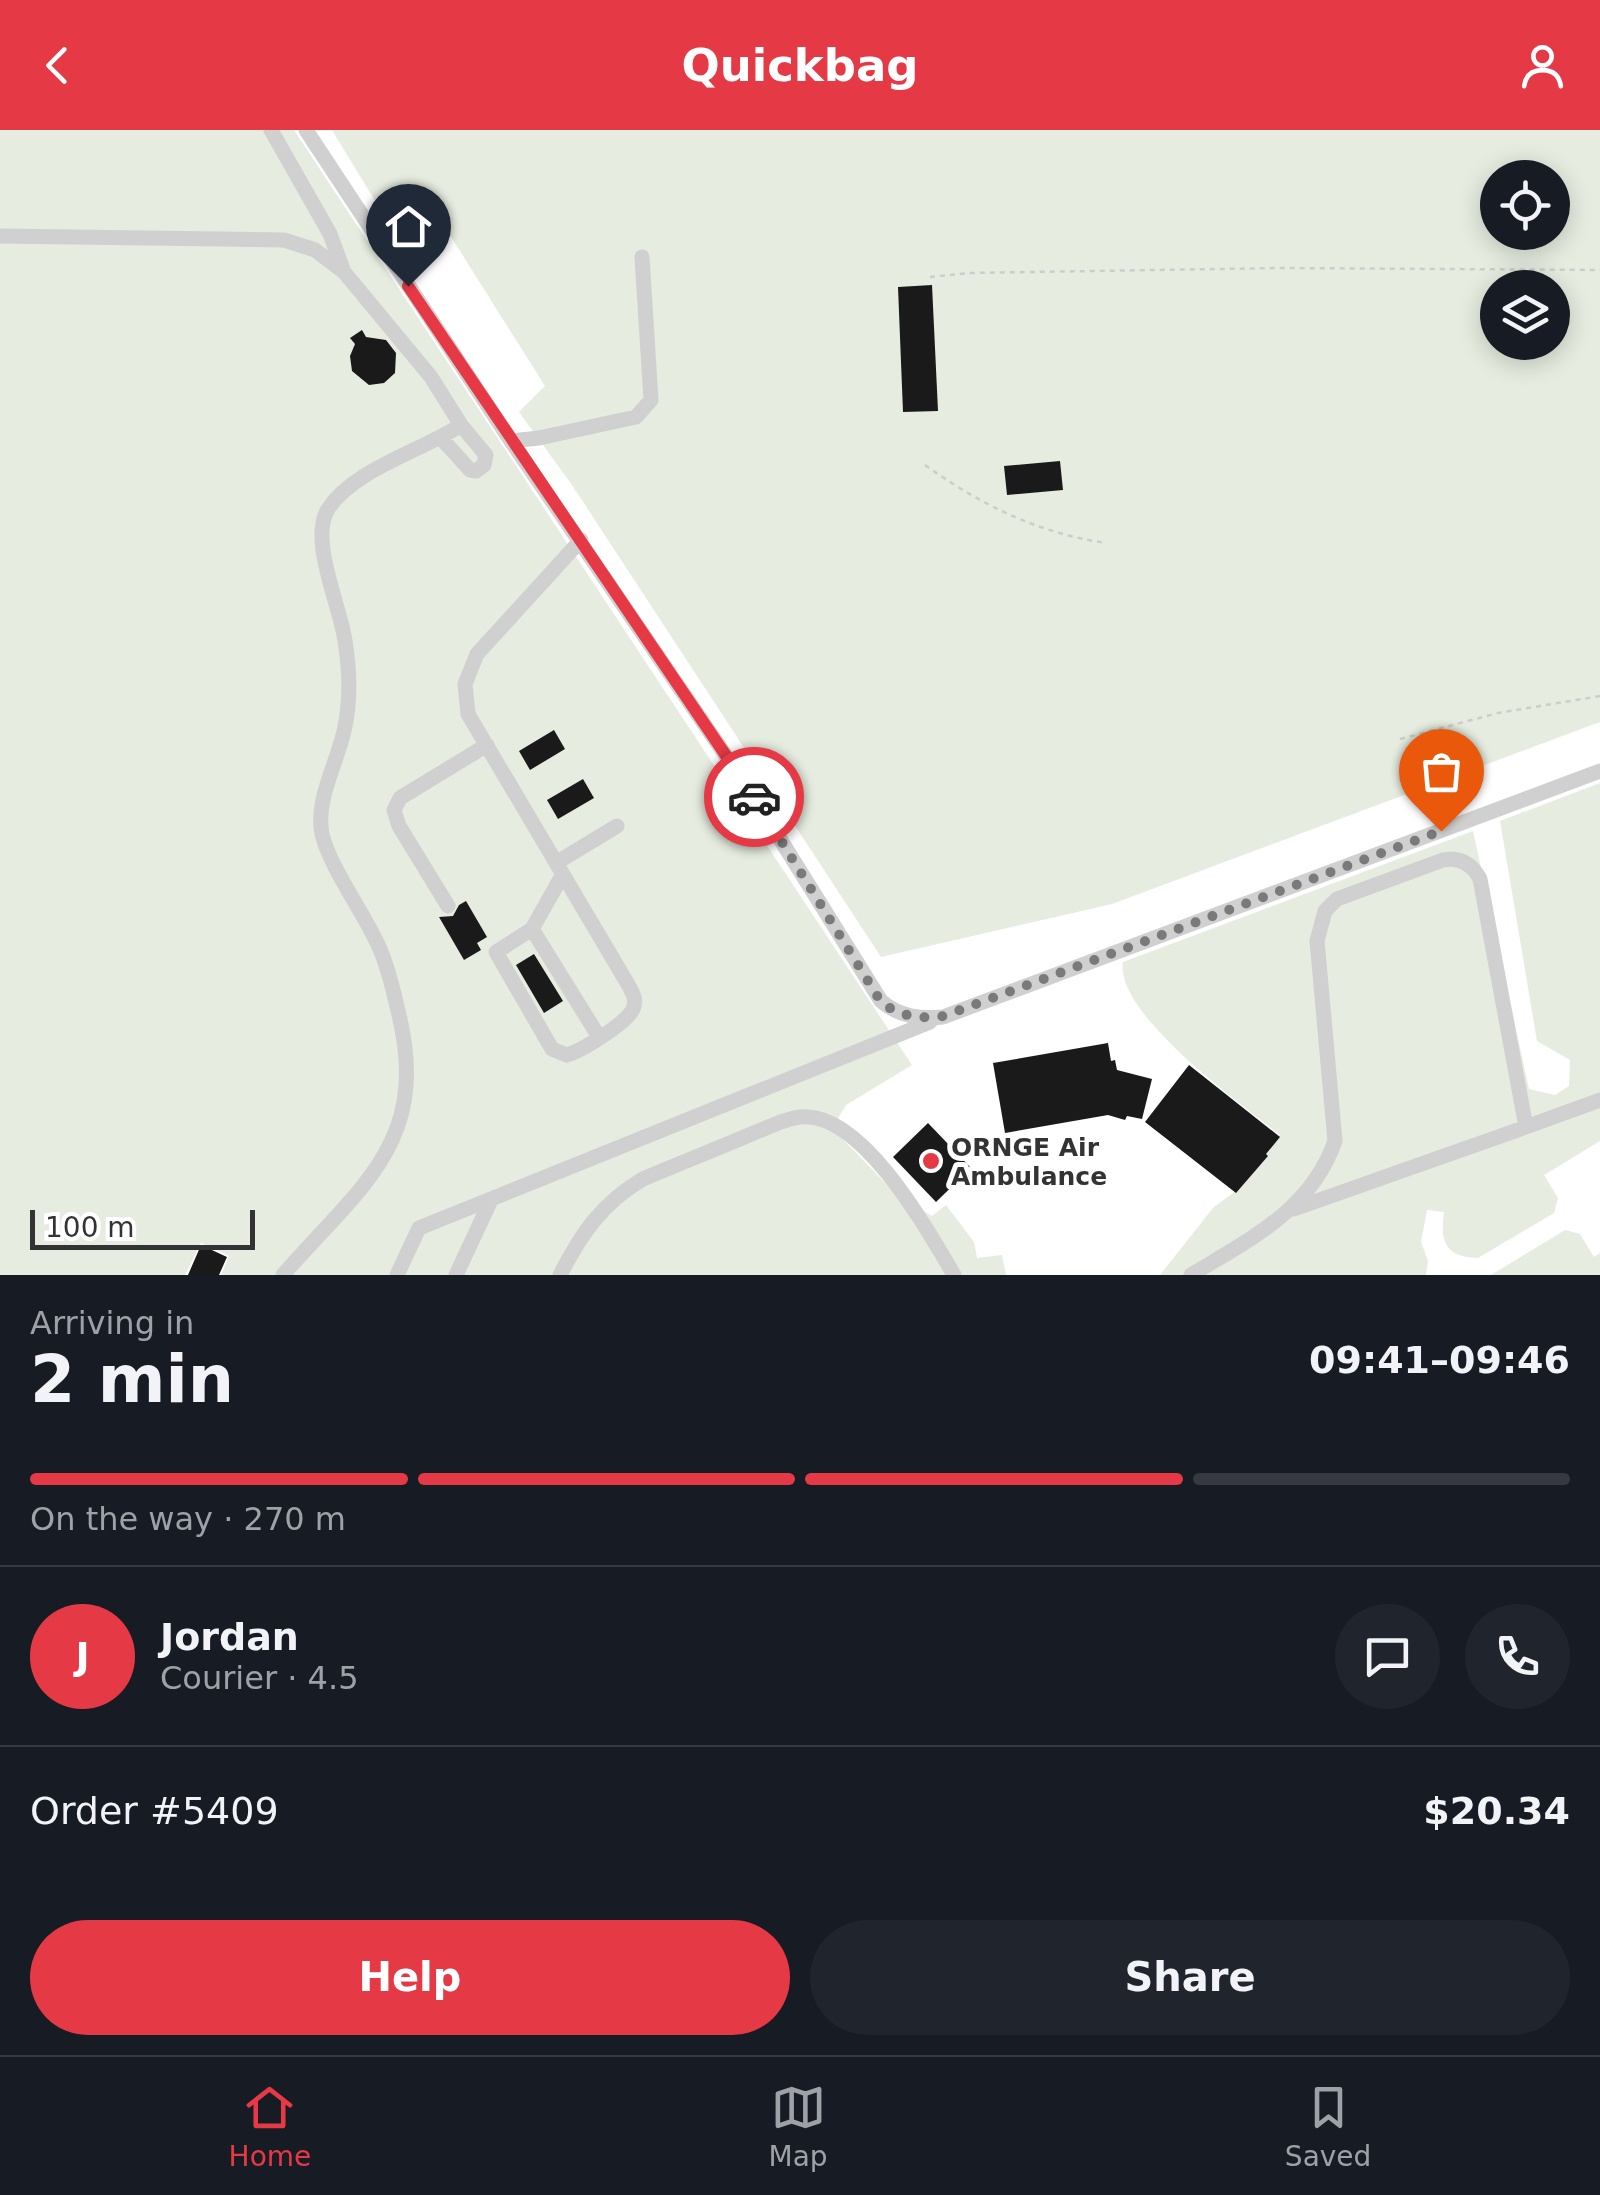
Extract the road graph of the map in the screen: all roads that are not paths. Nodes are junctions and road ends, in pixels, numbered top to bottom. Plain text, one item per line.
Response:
1 (271, 130) edge
2 (306, 130) edge
3 (0, 236) edge
4 (642, 257) dead end
5 (344, 272) junction
6 (461, 425) junction
7 (441, 438) junction
8 (511, 441) junction
9 (580, 540) junction
10 (487, 746) junction
11 (1600, 770) edge
12 (617, 826) dead end
13 (560, 869) junction
14 (448, 906) dead end
15 (532, 928) junction
16 (944, 1016) junction
17 (599, 1037) junction
18 (1600, 1100) edge
19 (1526, 1127) junction
20 (491, 1200) junction
21 (1290, 1210) junction
22 (283, 1275) edge
23 (397, 1275) edge
24 (456, 1275) edge
25 (560, 1275) edge
26 (954, 1275) edge
27 (1191, 1275) edge

1 - 5 street
2 - 8 street
3 - 5 street
4 - 8 street
5 - 6 street
6 - 7 street
6 - 7 street
7 - 22 street
8 - 9 street
9 - 10 street
9 - 16 street
10 - 13 street
10 - 14 street
11 - 16 street
12 - 13 street
13 - 15 street
13 - 17 street
15 - 17 street
15 - 17 street
16 - 20 street
18 - 19 street
19 - 21 street
19 - 21 street
20 - 23 street
20 - 24 street
21 - 27 street
25 - 26 street

